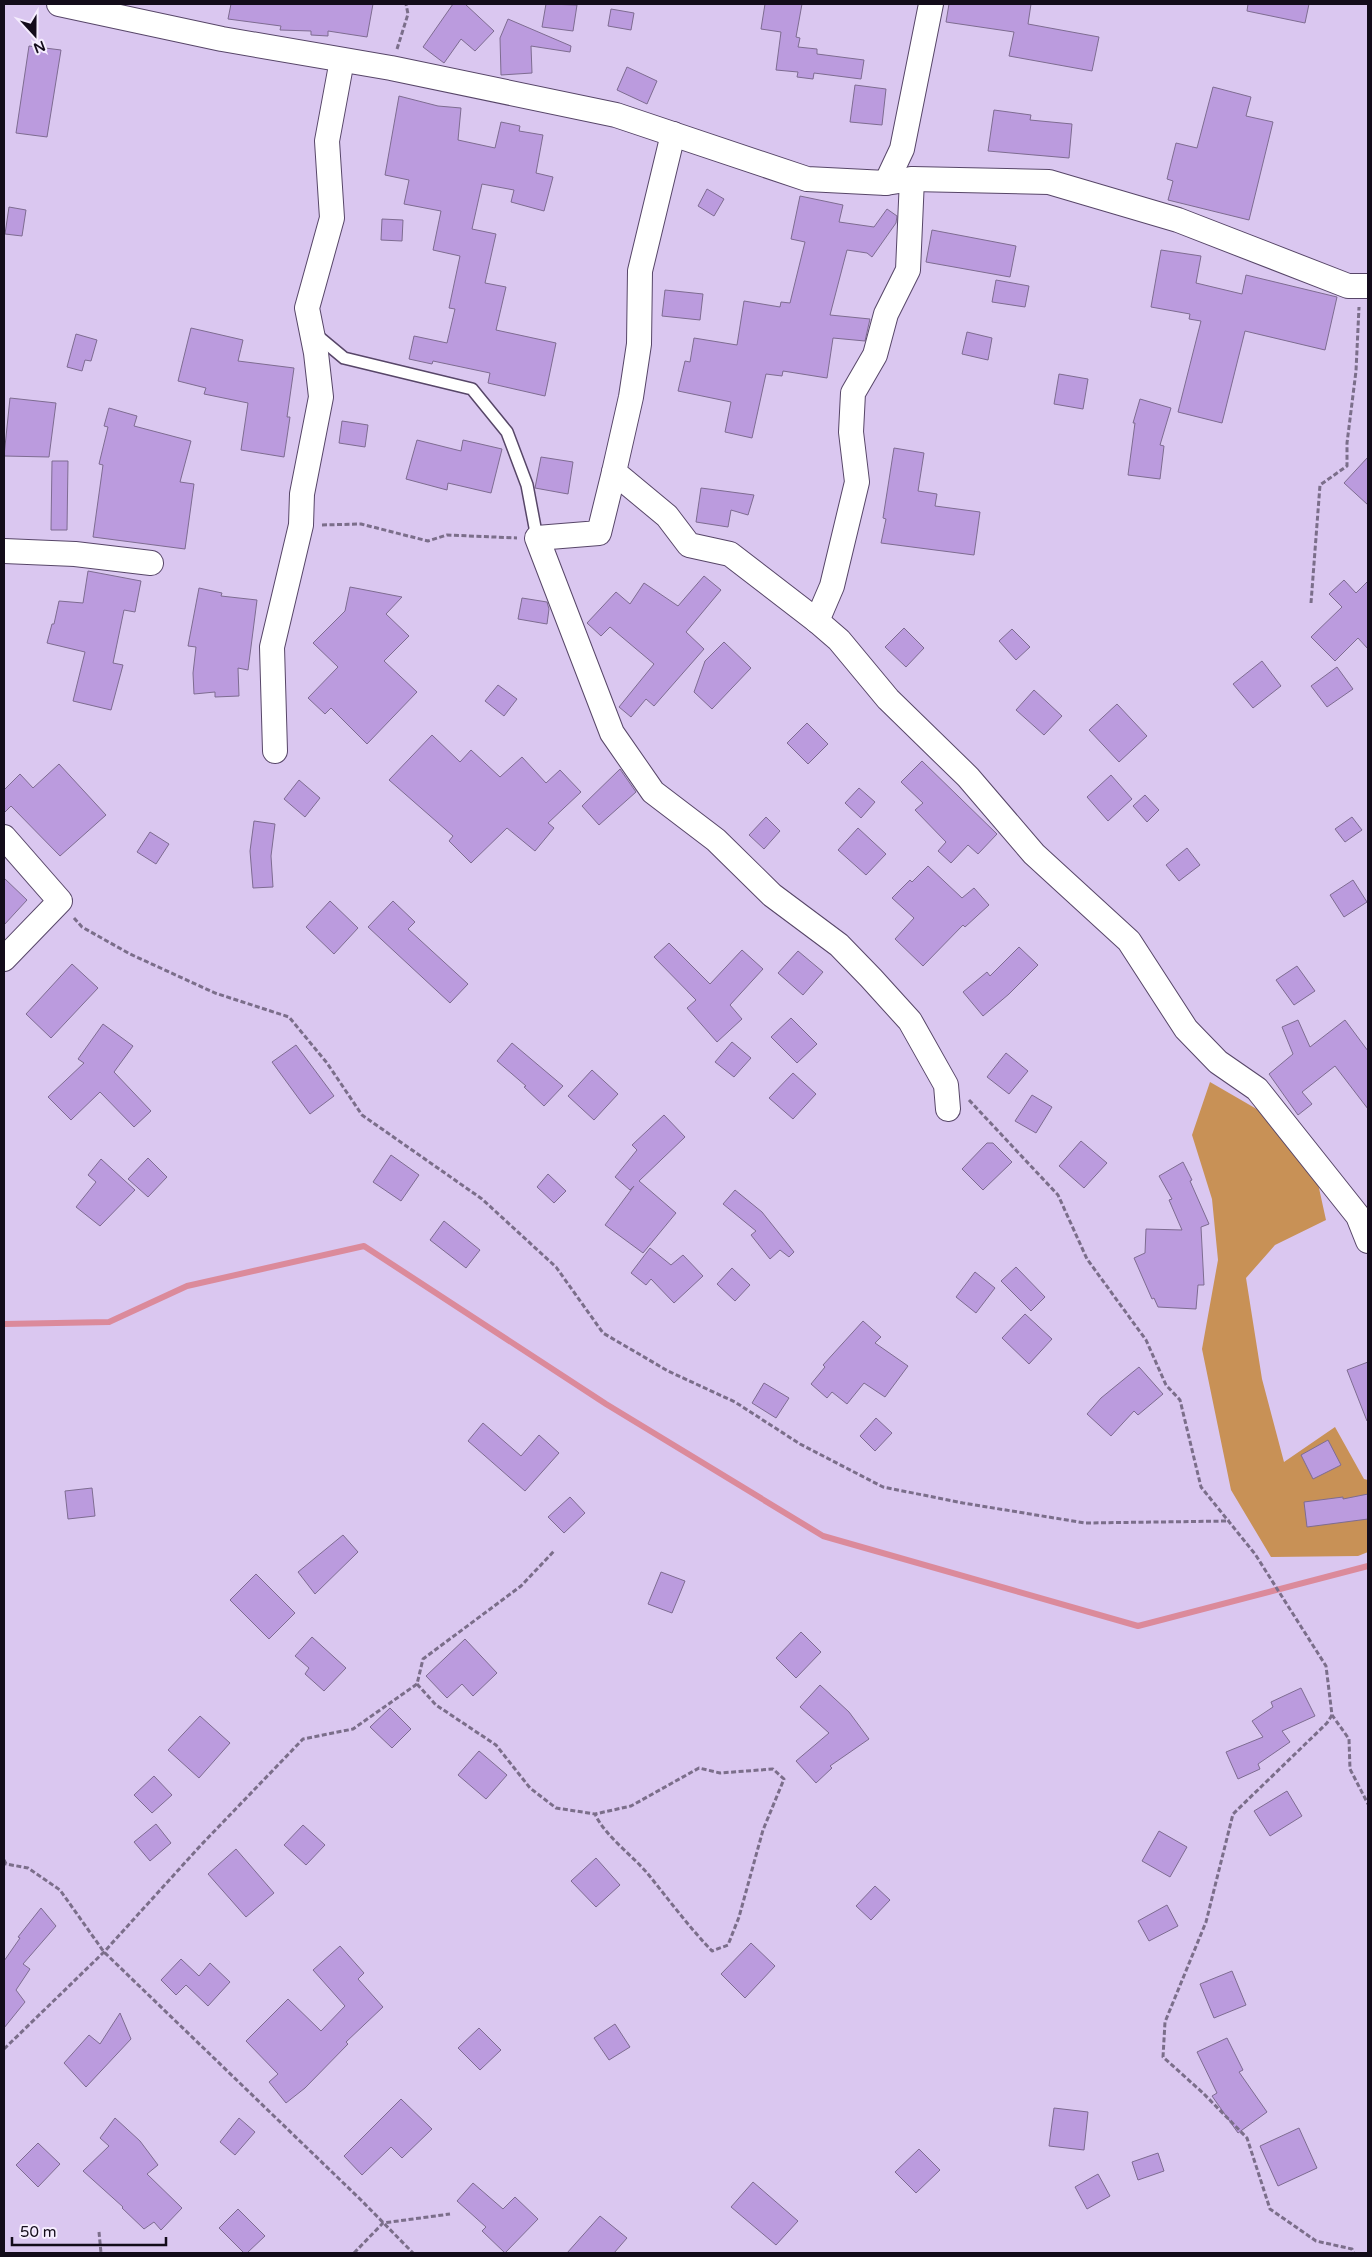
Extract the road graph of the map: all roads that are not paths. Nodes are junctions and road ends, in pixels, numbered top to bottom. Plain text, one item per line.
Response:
1 (58, 4) edge
2 (931, 4) edge
3 (342, 60) junction
4 (673, 134) junction
5 (912, 179) junction
6 (886, 182) junction
7 (1364, 286) edge
8 (311, 330) junction
9 (614, 472) junction
10 (537, 538) junction
11 (4, 551) edge
12 (151, 563) dead end
13 (818, 621) junction
14 (275, 751) dead end
15 (4, 837) edge
16 (4, 959) edge
17 (948, 1109) dead end
18 (1363, 1212) edge
19 (1368, 1241) edge

1 - 3 street
2 - 6 street
3 - 4 street
3 - 8 street
4 - 6 street
4 - 9 street
5 - 6 street
5 - 7 street
5 - 13 street
8 - 10 lane
8 - 14 street
9 - 10 street
9 - 13 street
10 - 17 street
11 - 12 street
13 - 18 street
15 - 16 street
18 - 19 street

